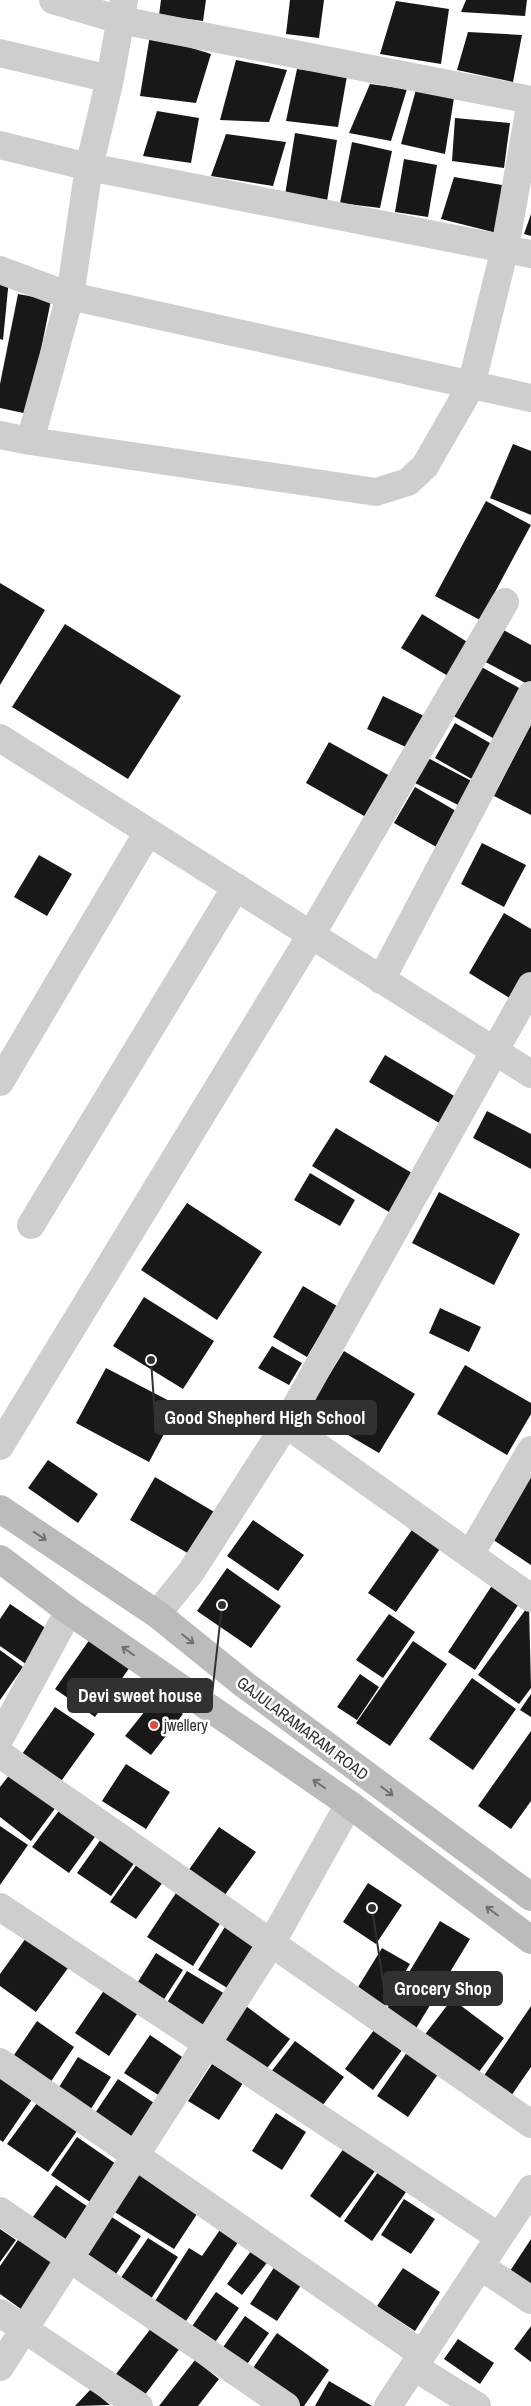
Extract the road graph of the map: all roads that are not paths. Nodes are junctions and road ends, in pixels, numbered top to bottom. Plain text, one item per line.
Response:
1 (53, 0) edge
2 (122, 10) edge
3 (0, 54) edge
4 (110, 79) junction
5 (531, 101) edge
6 (0, 145) edge
7 (89, 167) junction
8 (505, 248) junction
9 (531, 254) edge
10 (0, 270) edge
11 (70, 296) junction
12 (471, 386) junction
13 (531, 398) edge
14 (0, 435) edge
15 (30, 441) junction
16 (505, 602) dead end
17 (531, 695) edge
18 (0, 738) edge
19 (148, 832) junction
20 (236, 887) junction
21 (311, 935) junction
22 (381, 980) junction
23 (531, 986) edge
24 (494, 1051) junction
25 (531, 1074) edge
26 (0, 1082) edge
27 (31, 1226) dead end
28 (286, 1424) junction
29 (0, 1446) edge
30 (531, 1450) edge
31 (0, 1509) edge
32 (470, 1555) junction
33 (0, 1559) edge
34 (531, 1598) edge
35 (69, 1611) junction
36 (157, 1614) junction
37 (0, 1738) edge
38 (0, 1754) edge
39 (349, 1804) junction
40 (531, 1897) edge
41 (0, 1907) edge
42 (531, 1940) edge
43 (272, 1942) junction
44 (207, 2044) junction
45 (0, 2062) edge
46 (531, 2124) edge
47 (135, 2156) junction
48 (531, 2189) edge
49 (0, 2211) edge
50 (499, 2237) junction
51 (69, 2258) junction
52 (480, 2266) junction
53 (531, 2300) edge
54 (0, 2313) edge
55 (23, 2329) junction
56 (418, 2360) junction
57 (0, 2367) edge
58 (139, 2406) edge
59 (286, 2406) edge
60 (388, 2406) edge
61 (477, 2406) edge

1 - 2 street
2 - 4 street
2 - 5 street
3 - 4 street
4 - 7 street
5 - 8 street
6 - 7 street
7 - 8 street
7 - 11 street
8 - 9 street
8 - 12 street
10 - 11 street
11 - 12 street
11 - 15 street
12 - 13 street
12 - 15 street
14 - 15 street
16 - 21 street
17 - 22 street
18 - 19 street
19 - 20 street
19 - 26 street
20 - 21 street
20 - 27 street
21 - 22 street
21 - 29 street
22 - 24 street
23 - 24 street
24 - 25 street
24 - 28 street
28 - 32 street
28 - 36 street
30 - 32 street
31 -> 36 main road, GAJULARAMARAM ROAD
32 - 34 street
33 - 35 main road, GAJULARAMARAM ROAD
35 - 37 street
39 -> 35 main road, GAJULARAMARAM ROAD
36 -> 40 main road, GAJULARAMARAM ROAD
38 - 43 street
42 -> 39 main road, GAJULARAMARAM ROAD
39 - 43 street
41 - 44 street
43 - 44 street
43 - 46 street
44 - 47 street
44 - 50 street
45 - 47 street
47 - 51 street
47 - 56 street
48 - 50 street
49 - 51 street
50 - 52 street
51 - 55 street
51 - 59 street
52 - 53 street
52 - 56 street
54 - 55 street
55 - 57 street
55 - 58 street
56 - 60 street
56 - 61 street

